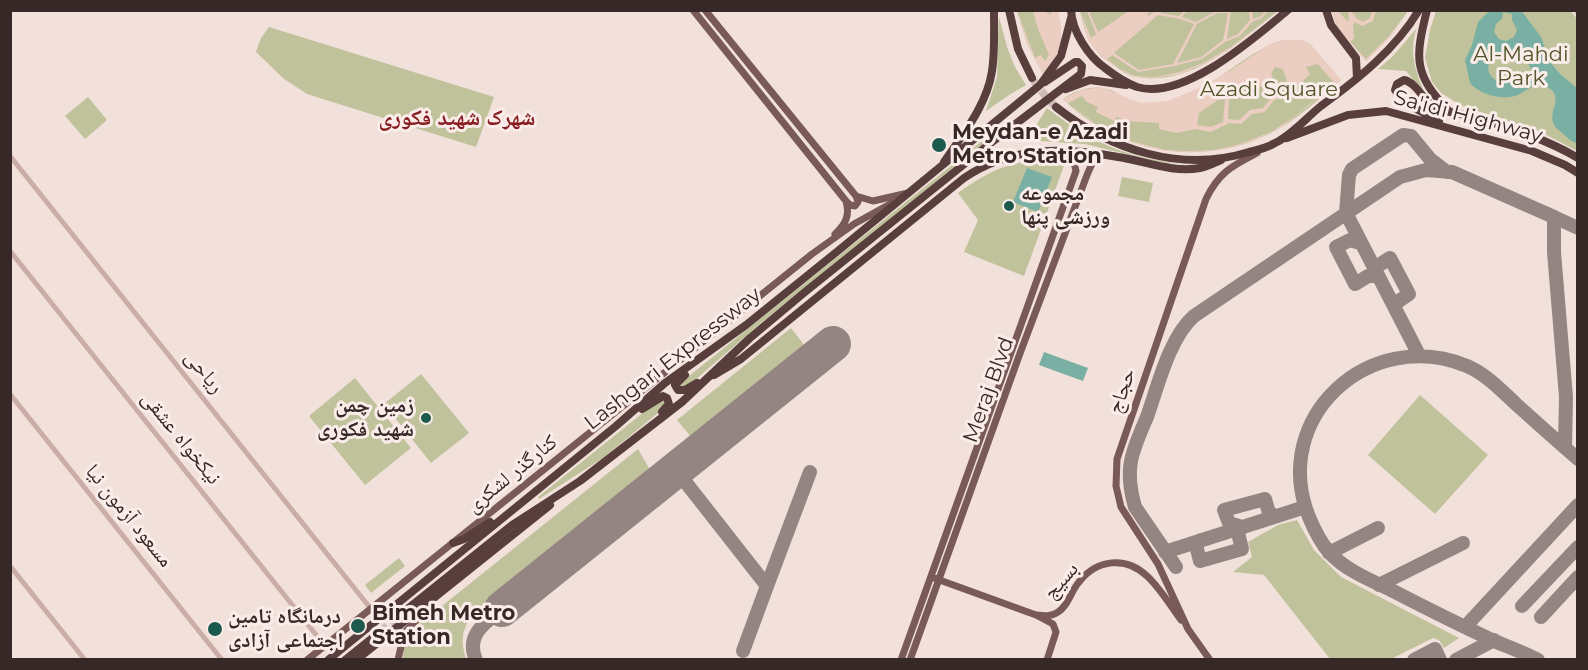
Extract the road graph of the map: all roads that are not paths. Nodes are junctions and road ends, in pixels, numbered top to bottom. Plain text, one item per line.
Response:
1 (693, 10) edge
2 (705, 10) edge
3 (994, 10) edge
4 (1009, 10) edge
5 (1288, 10) edge
6 (1326, 10) edge
7 (1419, 10) edge
8 (1427, 10) edge
9 (1071, 14) edge
10 (1357, 78) junction
11 (1036, 81) junction
12 (1135, 86) junction
13 (1053, 96) junction
14 (1056, 106) tunnel mouth
15 (1449, 112) junction
16 (1452, 130) junction
17 (1278, 142) junction
18 (1267, 147) junction
19 (1060, 150) junction
20 (10, 156) edge
21 (1120, 157) junction
22 (1578, 158) edge
23 (1221, 160) junction
24 (939, 170) junction
25 (1076, 171) junction
26 (1578, 173) edge
27 (1087, 175) junction
28 (910, 192) junction
29 (856, 196) junction
30 (846, 201) junction
31 (823, 246) junction
32 (10, 251) edge
33 (746, 325) junction
34 (708, 377) junction
35 (10, 393) edge
36 (616, 426) junction
37 (633, 440) junction
38 (580, 481) junction
39 (966, 490) junction
40 (521, 502) junction
41 (453, 543) junction
42 (10, 566) edge
43 (464, 575) junction
44 (930, 577) junction
45 (938, 580) junction
46 (371, 609) junction
47 (1036, 615) junction
48 (396, 618) tunnel mouth
49 (1188, 629) junction
50 (381, 630) tunnel mouth
51 (325, 646) junction
52 (85, 660) edge
53 (222, 660) edge
54 (307, 660) edge
55 (328, 660) edge
56 (345, 660) edge
57 (356, 660) edge
58 (398, 660) edge
59 (901, 660) edge
60 (910, 660) edge
61 (1047, 660) edge
62 (1210, 660) edge

1 - 30 main road
2 - 29 main road
3 - 24 highway
4 - 11 highway
5 - 12 highway
6 - 10 highway
7 - 10 highway
8 - 15 highway, Sa'idi Highway
9 - 11 highway
9 - 12 highway
10 - 17 highway
11 - 13 highway
11 - 24 highway, Lashgari Expressway
12 - 13 highway
13 - 34 highway, Lashgari Expressway
14 - 23 highway
15 - 16 highway
15 - 22 highway, Sa'idi Highway
16 - 17 highway, Sa'idi Highway
16 - 26 highway, Sa'idi Highway
17 - 18 highway
18 - 23 highway
18 - 49 main road, حجاج
19 - 21 highway
19 - 25 main road
19 - 34 highway
20 - 46 street, ریاحی
21 - 23 highway
21 - 27 main road, Meraj Blvd
24 - 28 highway, Lashgari Expressway
25 - 27 main road
25 - 39 main road, Meraj Blvd
27 - 39 main road, Meraj Blvd
28 - 29 main road
28 - 31 main road
28 - 33 highway, Lashgari Expressway
29 - 30 main road
30 - 31 main road
31 - 41 main road, کنارگذر لشکری
32 - 51 street, نیکخواه عشقی
33 - 34 highway
33 - 36 highway, Lashgari Expressway
34 - 37 highway, Lashgari Expressway
35 - 53 street, مسعود آزمون نیا
36 - 37 highway
36 - 40 highway, Lashgari Expressway
37 - 38 highway, Lashgari Expressway
38 - 43 highway
38 - 48 highway, Lashgari Expressway
39 - 44 main road, Meraj Blvd
39 - 45 main road, Meraj Blvd
40 - 41 highway
40 - 55 highway, Lashgari Expressway
41 - 46 main road, کنارگذر لشکری
42 - 52 street
43 - 57 highway
43 - 58 main road
44 - 45 main road
44 - 59 main road, Meraj Blvd
45 - 47 main road
45 - 60 main road, Meraj Blvd
46 - 51 main road, کنارگذر لشکری
47 - 49 main road, بسیج
47 - 61 main road
49 - 62 main road, حجاج
50 - 56 highway
51 - 54 main road, کنارگذر لشکری

